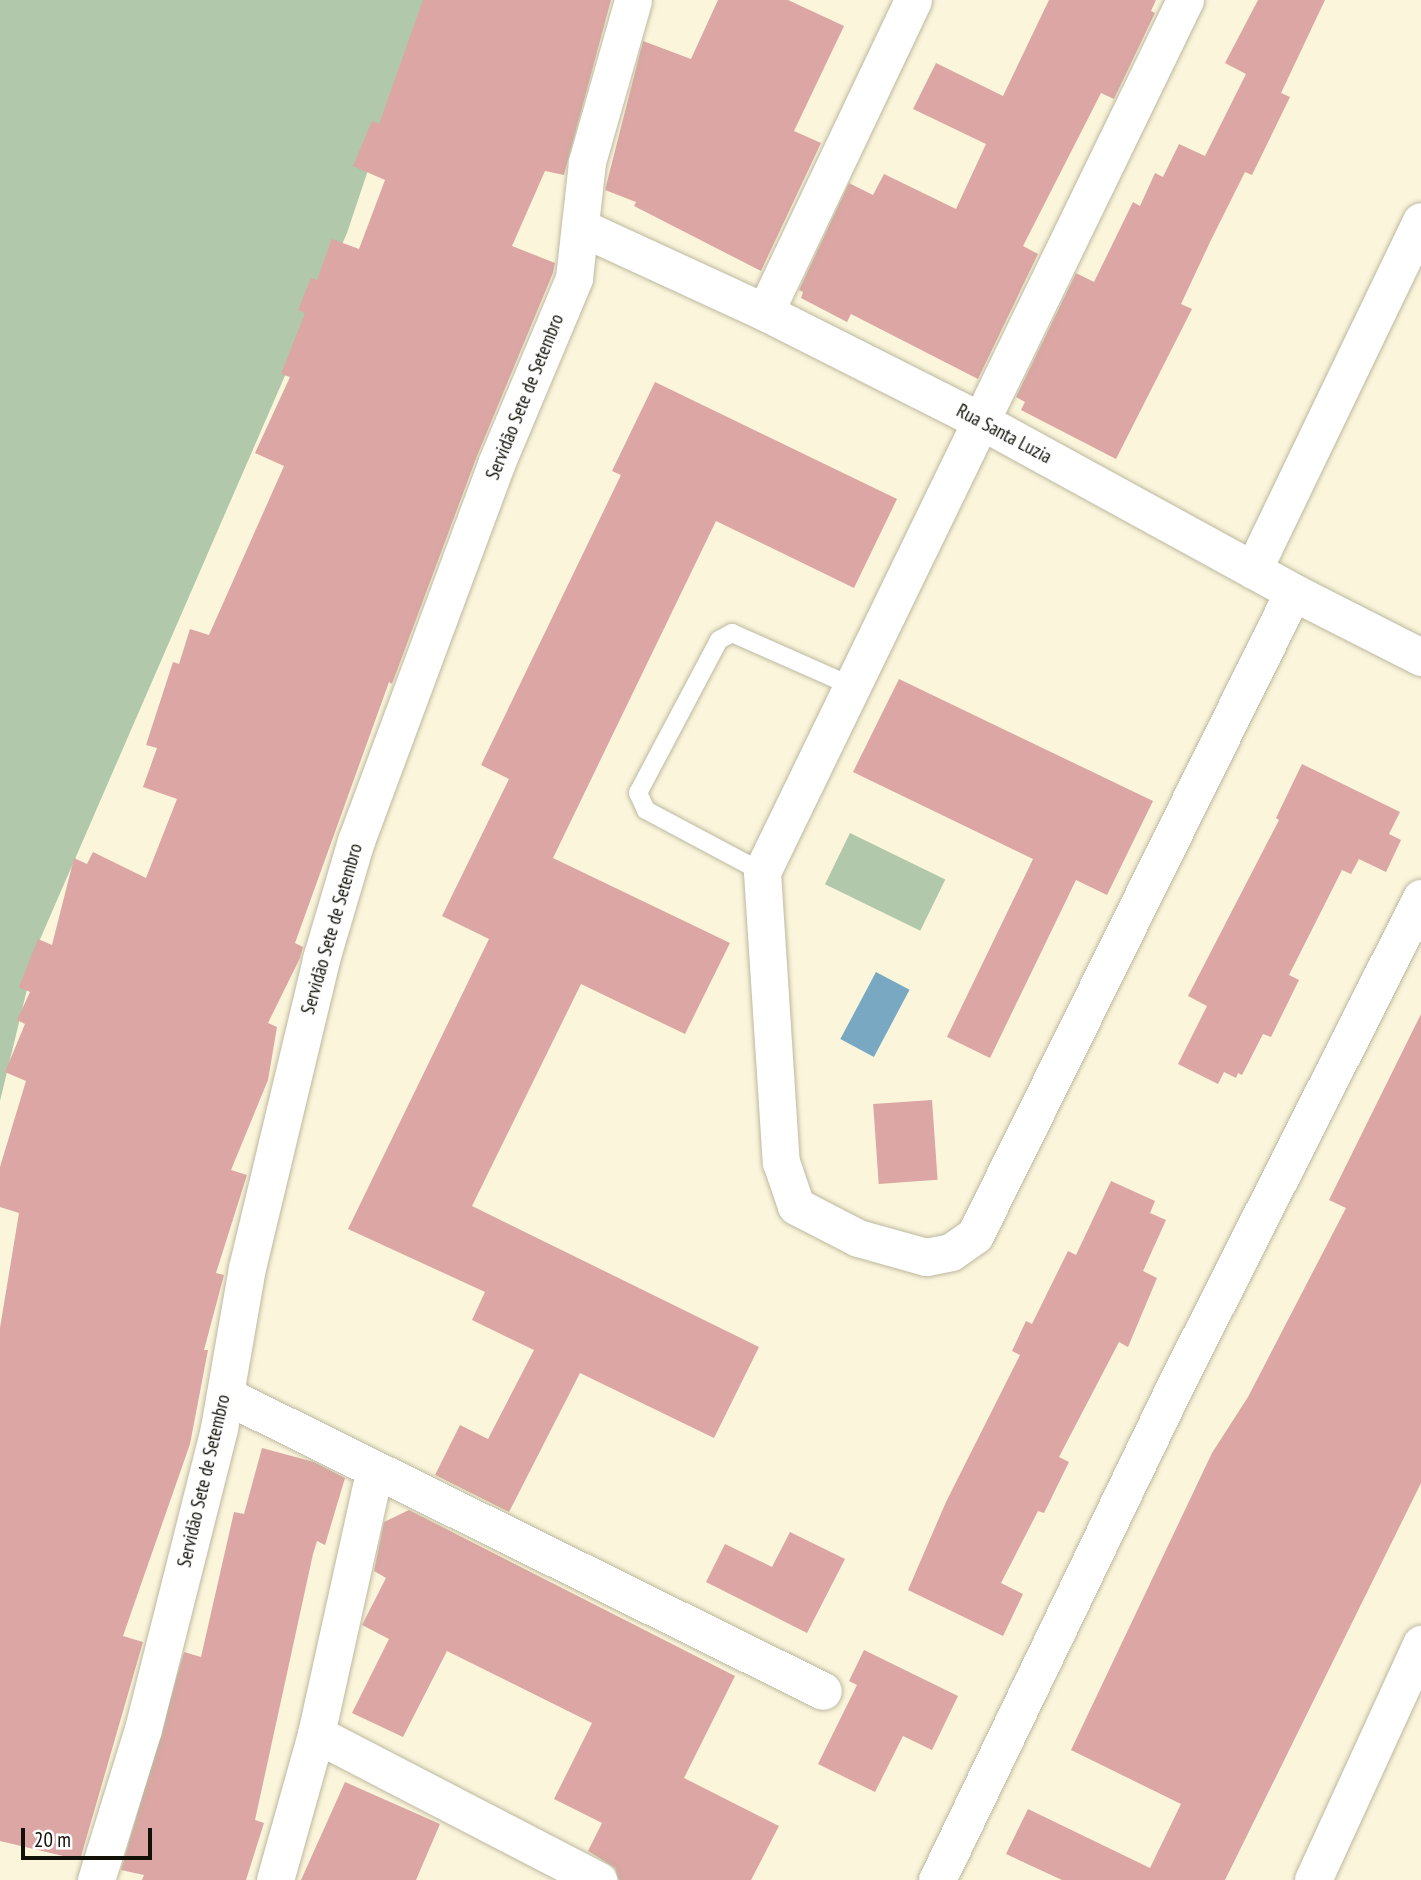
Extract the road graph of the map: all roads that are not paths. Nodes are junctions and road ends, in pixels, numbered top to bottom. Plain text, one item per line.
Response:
1 (633, 0) edge
2 (914, 0) edge
3 (1185, 0) edge
4 (1421, 221) edge
5 (580, 227) junction
6 (765, 312) junction
7 (983, 422) junction
8 (1253, 570) junction
9 (1293, 592) junction
10 (1421, 657) edge
11 (854, 687) junction
12 (762, 873) junction
13 (1421, 898) edge
14 (225, 1395) junction
15 (374, 1472) junction
16 (1421, 1644) edge
17 (824, 1691) dead end
18 (316, 1734) junction
19 (96, 1880) edge
20 (275, 1880) edge
21 (598, 1880) edge
22 (937, 1880) edge
23 (1313, 1880) edge

1 - 5 street, Servidão Sete de Setembro
2 - 6 street
3 - 7 street
4 - 8 street
5 - 6 street, Rua Santa Luzia
5 - 14 street, Servidão Sete de Setembro
6 - 7 street, Rua Santa Luzia
7 - 8 street, Rua Santa Luzia
7 - 11 street
8 - 9 street, Rua Santa Luzia
9 - 10 street, Rua Santa Luzia
9 - 12 street
11 - 12 street
11 - 12 lane
13 - 22 street
14 - 15 street
14 - 19 street, Servidão Sete de Setembro
15 - 17 street
15 - 18 street
16 - 23 street
18 - 20 street
18 - 21 street

